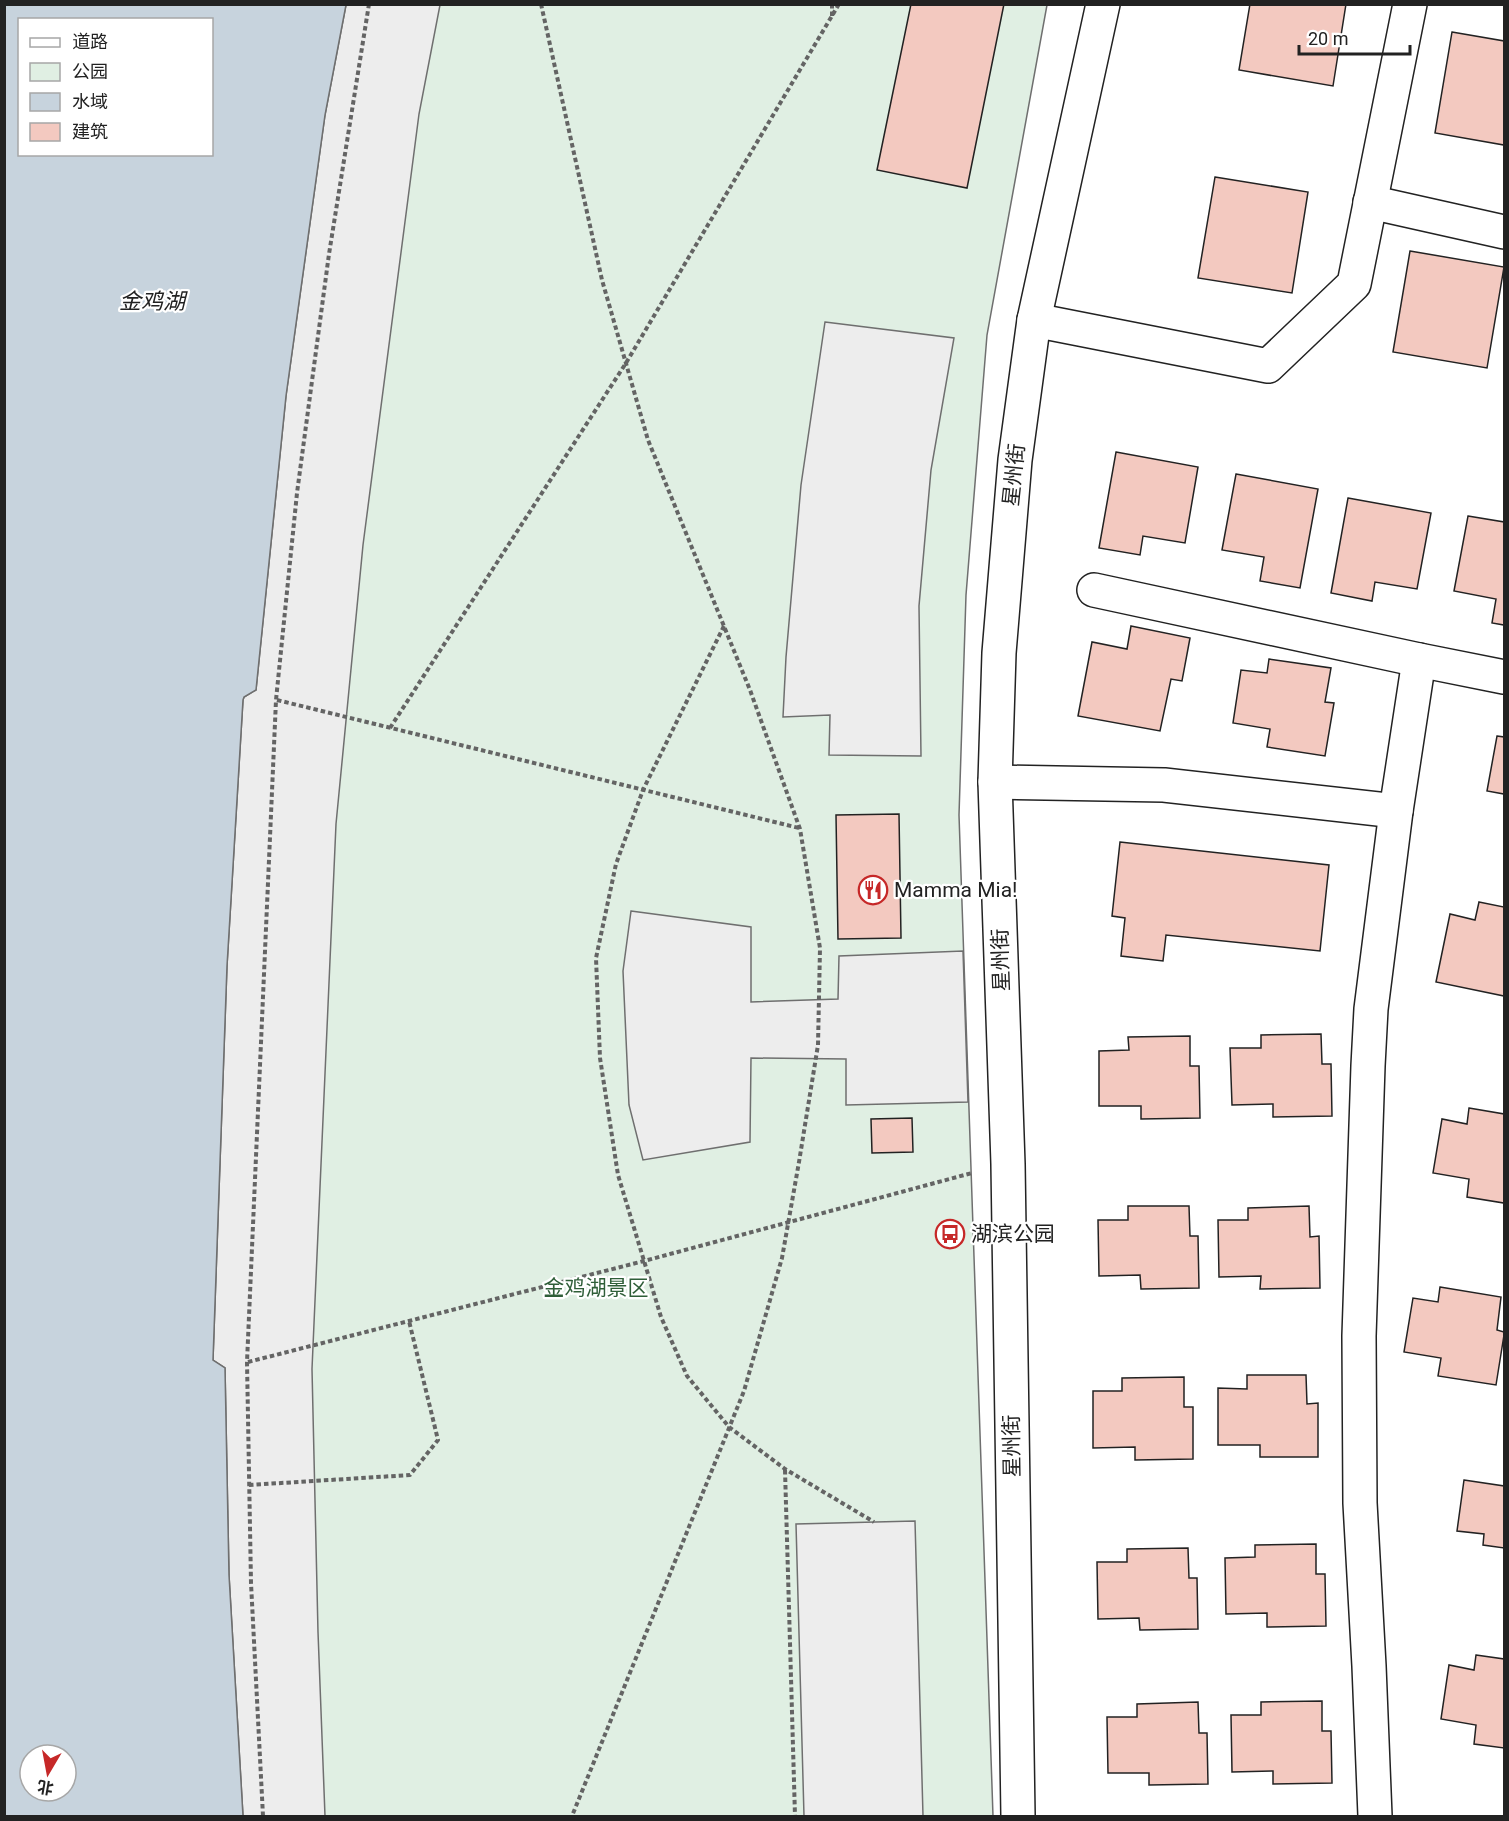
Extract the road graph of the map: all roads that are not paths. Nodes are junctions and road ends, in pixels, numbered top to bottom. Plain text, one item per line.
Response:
1 (1102, 4) edge
2 (1410, 4) edge
3 (1370, 202) junction
4 (1504, 232) edge
5 (1034, 320) junction
6 (1094, 591) dead end
7 (1419, 660) junction
8 (1504, 677) edge
9 (995, 782) junction
10 (1396, 811) junction
11 (1018, 1816) edge
12 (1375, 1816) edge

1 - 5 street, 星州街
2 - 3 street
3 - 4 street
3 - 5 street
5 - 9 street, 星州街
6 - 7 street
7 - 8 street
7 - 10 street
9 - 10 street
9 - 11 street, 星州街
10 - 12 street

